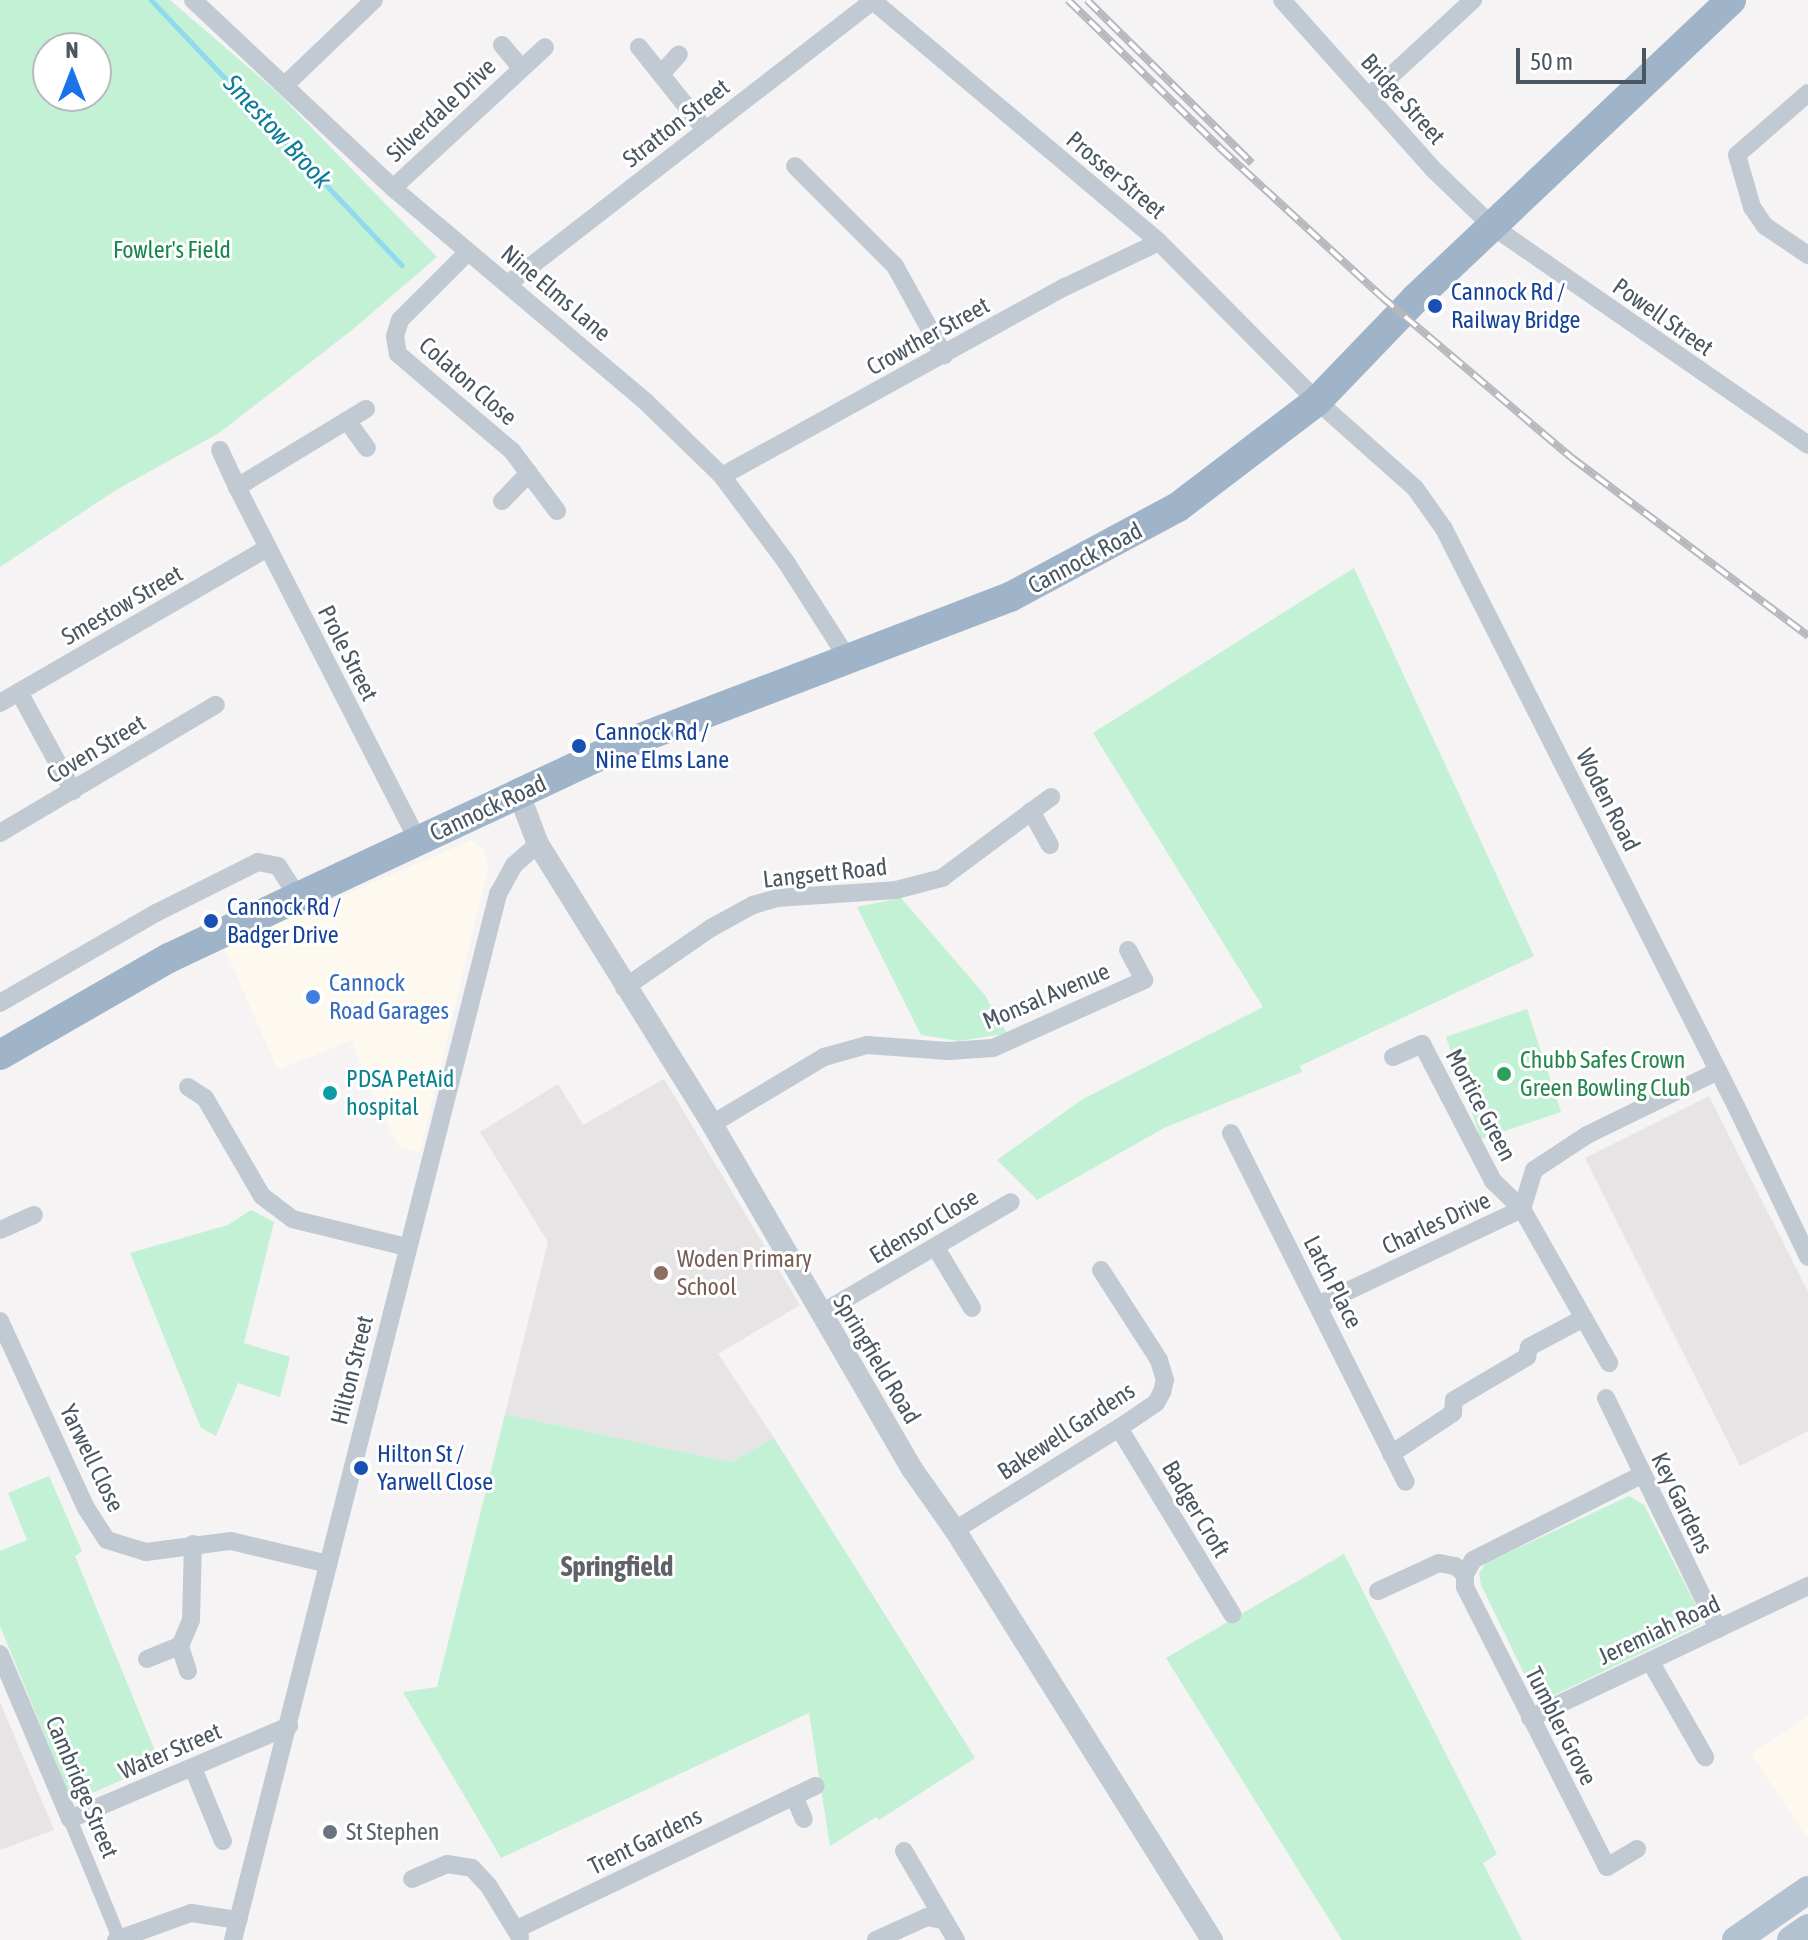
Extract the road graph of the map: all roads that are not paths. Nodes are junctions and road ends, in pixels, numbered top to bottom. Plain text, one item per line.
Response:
1 (193, 0) edge
2 (374, 0) edge
3 (1282, 0) edge
4 (1473, 0) edge
5 (1731, 0) edge
6 (872, 1) edge
7 (502, 45) dead end
8 (545, 47) dead end
9 (639, 47) dead end
10 (679, 54) dead end
11 (521, 68) junction
12 (662, 73) junction
13 (285, 85) junction
14 (1808, 93) edge
15 (1369, 96) junction
16 (706, 131) junction
17 (795, 166) dead end
18 (393, 188) junction
19 (1492, 226) junction
20 (1159, 242) junction
21 (468, 252) junction
22 (1808, 255) edge
23 (509, 283) junction
24 (944, 355) junction
25 (1317, 401) junction
26 (366, 409) dead end
27 (348, 422) junction
28 (1808, 445) edge
29 (367, 448) dead end
30 (220, 450) dead end
31 (529, 473) junction
32 (722, 476) junction
33 (237, 487) junction
34 (502, 501) dead end
35 (557, 511) dead end
36 (267, 548) junction
37 (848, 659) junction
38 (19, 692) junction
39 (0, 703) edge
40 (216, 705) dead end
41 (73, 791) junction
42 (519, 794) junction
43 (1051, 797) dead end
44 (1031, 811) junction
45 (0, 833) edge
46 (418, 841) junction
47 (538, 844) junction
48 (1050, 845) dead end
49 (298, 897) junction
50 (1128, 950) dead end
51 (624, 988) junction
52 (0, 1003) edge
53 (0, 1055) edge
54 (1393, 1057) dead end
55 (1718, 1071) junction
56 (188, 1087) dead end
57 (712, 1124) junction
58 (1231, 1133) dead end
59 (1011, 1202) dead end
60 (1522, 1209) junction
61 (34, 1215) dead end
62 (0, 1230) edge
63 (407, 1247) junction
64 (936, 1248) junction
65 (1808, 1257) edge
66 (1101, 1270) dead end
67 (1318, 1305) junction
68 (972, 1308) dead end
69 (820, 1314) junction
70 (1584, 1318) junction
71 (0, 1321) edge
72 (1609, 1363) dead end
73 (1606, 1398) dead end
74 (1119, 1428) junction
75 (1391, 1454) junction
76 (1641, 1475) junction
77 (1406, 1482) dead end
78 (955, 1530) junction
79 (193, 1544) junction
80 (328, 1564) junction
81 (1465, 1574) junction
82 (1808, 1586) edge
83 (1378, 1591) dead end
84 (1232, 1614) dead end
85 (1718, 1629) junction
86 (180, 1646) junction
87 (0, 1654) edge
88 (147, 1659) dead end
89 (1650, 1661) junction
90 (188, 1671) dead end
91 (1530, 1718) junction
92 (289, 1726) junction
93 (1705, 1757) dead end
94 (193, 1768) junction
95 (815, 1786) dead end
96 (794, 1796) junction
97 (70, 1819) junction
98 (804, 1819) dead end
99 (223, 1841) dead end
100 (1637, 1849) dead end
101 (904, 1851) dead end
102 (412, 1879) dead end
103 (1808, 1890) edge
104 (238, 1920) junction
105 (943, 1920) junction
106 (1808, 1928) edge
107 (519, 1935) edge
108 (118, 1939) edge
109 (233, 1940) edge
110 (876, 1940) edge
111 (956, 1940) edge
112 (1212, 1940) edge
113 (1736, 1940) edge
114 (1791, 1940) edge

1 - 13 street, Nine Elms Lane
2 - 13 street
3 - 15 street, Bridge Street
4 - 15 street
5 - 19 highway, Cannock Road
6 - 16 street, Stratton Street
6 - 20 street, Prosser Street
7 - 11 street, Silverdale Drive
8 - 11 street, Silverdale Drive
9 - 12 street
10 - 12 street
11 - 18 street, Silverdale Drive
12 - 16 street
13 - 18 street, Nine Elms Lane
14 - 22 street
15 - 19 street, Bridge Street
16 - 23 street, Stratton Street
17 - 24 street
18 - 21 street, Nine Elms Lane
19 - 25 highway, Cannock Road
19 - 28 street, Powell Street
20 - 24 street, Crowther Street
20 - 25 street, Prosser Street
21 - 23 street, Nine Elms Lane
21 - 31 street, Colaton Close
23 - 32 street, Nine Elms Lane
24 - 32 street, Crowther Street
25 - 37 highway, Cannock Road
25 - 55 street, Woden Road
26 - 27 street
27 - 29 street
27 - 33 street
30 - 33 street, Prole Street
31 - 34 street
31 - 35 street, Colaton Close
32 - 37 street, Nine Elms Lane
33 - 36 street, Prole Street
36 - 38 street, Smestow Street
36 - 46 street, Prole Street
37 - 42 highway, Cannock Road
38 - 39 street, Smestow Street
38 - 41 street
40 - 41 street, Coven Street
41 - 45 street, Coven Street
42 - 46 highway, Cannock Road
42 - 47 street, Springfield Road
43 - 44 street, Langsett Road
44 - 48 street
44 - 51 street, Langsett Road
46 - 49 highway, Cannock Road
47 - 51 street, Springfield Road
47 - 63 street, Hilton Street
49 - 52 street
49 - 53 highway, Cannock Road
50 - 57 street, Monsal Avenue
51 - 57 street, Springfield Road
54 - 60 street, Mortice Green
55 - 60 street, Charles Drive
55 - 65 street, Woden Road
56 - 63 street
57 - 69 street, Springfield Road
58 - 67 street, Latch Place
59 - 64 street, Edensor Close
60 - 67 street, Charles Drive
60 - 70 street
61 - 62 street
63 - 80 street, Hilton Street
64 - 68 street
64 - 69 street, Edensor Close
66 - 74 street, Bakewell Gardens
67 - 75 street, Latch Place
69 - 78 street, Springfield Road
70 - 72 street
70 - 75 street
71 - 79 street, Yarwell Close
73 - 76 street, Key Gardens
74 - 78 street, Bakewell Gardens
74 - 84 street, Badger Croft
75 - 77 street, Latch Place
76 - 81 street
76 - 85 street, Key Gardens
78 - 112 street, Springfield Road
79 - 80 street, Yarwell Close
79 - 86 street
80 - 92 street, Hilton Street
81 - 83 street
81 - 91 street, Tumbler Grove
82 - 85 street, Jeremiah Road
85 - 89 street, Jeremiah Road
86 - 88 street
86 - 90 street
87 - 97 street, Cambridge Street
89 - 91 street, Jeremiah Road
89 - 93 street
91 - 100 street, Tumbler Grove
92 - 94 street, Water Street
92 - 104 street, Hilton Street
94 - 97 street, Water Street
94 - 99 street
95 - 96 street, Trent Gardens
96 - 98 street
96 - 107 street, Trent Gardens
97 - 108 street, Cambridge Street
101 - 105 street
102 - 107 street
103 - 113 main road
104 - 108 street
104 - 109 street, Hilton Street
105 - 110 street
105 - 111 street
106 - 114 main road

